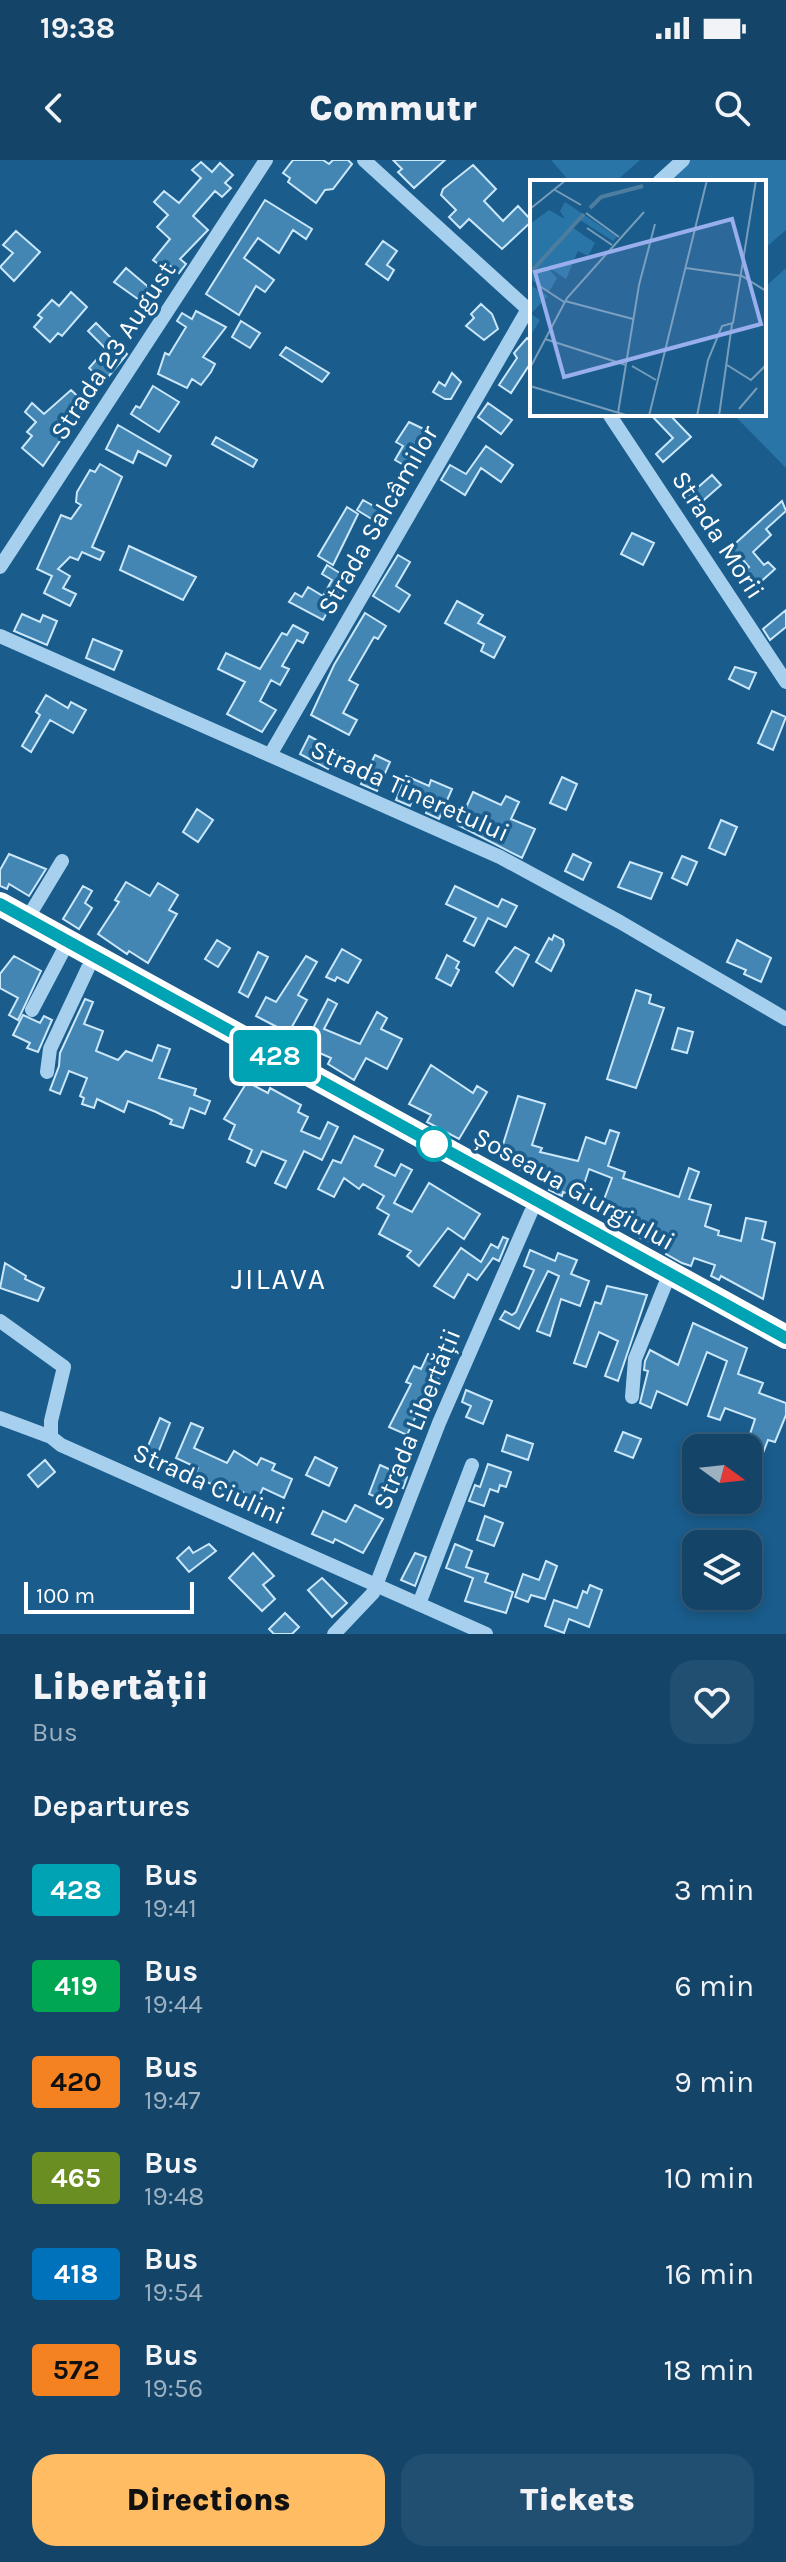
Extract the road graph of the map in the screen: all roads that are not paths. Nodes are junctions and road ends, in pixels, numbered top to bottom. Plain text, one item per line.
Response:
1 (266, 160) edge
2 (364, 160) edge
3 (683, 160) edge
4 (661, 180) edge
5 (529, 307) edge
6 (610, 416) edge
7 (0, 567) edge
8 (0, 636) edge
9 (786, 682) edge
10 (270, 755) junction
11 (62, 861) dead end
12 (0, 904) edge
13 (0, 919) edge
14 (27, 919) junction
15 (62, 953) junction
16 (88, 968) junction
17 (32, 1010) dead end
18 (786, 1019) edge
19 (47, 1072) dead end
20 (531, 1212) junction
21 (665, 1285) junction
22 (0, 1321) edge
23 (786, 1337) edge
24 (786, 1351) edge
25 (632, 1397) dead end
26 (0, 1418) edge
27 (51, 1437) junction
28 (472, 1465) dead end
29 (377, 1585) junction
30 (419, 1604) junction
31 (334, 1634) edge
32 (486, 1634) edge

1 - 7 street, Strada 23 August
2 - 5 street
3 - 4 street
5 - 10 street, Strada Salcâmilor
6 - 9 street, Strada Morii
8 - 10 street, Strada Tineretului
10 - 18 street, Strada Tineretului
11 - 14 street
12 - 14 highway, Șoseaua Giurgiului
13 - 15 highway, Șoseaua Giurgiului
14 - 23 highway, Șoseaua Giurgiului
15 - 16 highway, Șoseaua Giurgiului
15 - 17 street
16 - 19 street
16 - 20 highway, Șoseaua Giurgiului
20 - 21 highway, Șoseaua Giurgiului
20 - 29 street, Strada Libertății
21 - 24 highway, Șoseaua Giurgiului
21 - 25 street
22 - 27 street
26 - 27 street, Strada Ciulini
27 - 29 street, Strada Ciulini
28 - 30 street
29 - 30 street, Strada Ciulini
29 - 31 street, Strada Libertății
30 - 32 street, Strada Ciulini

